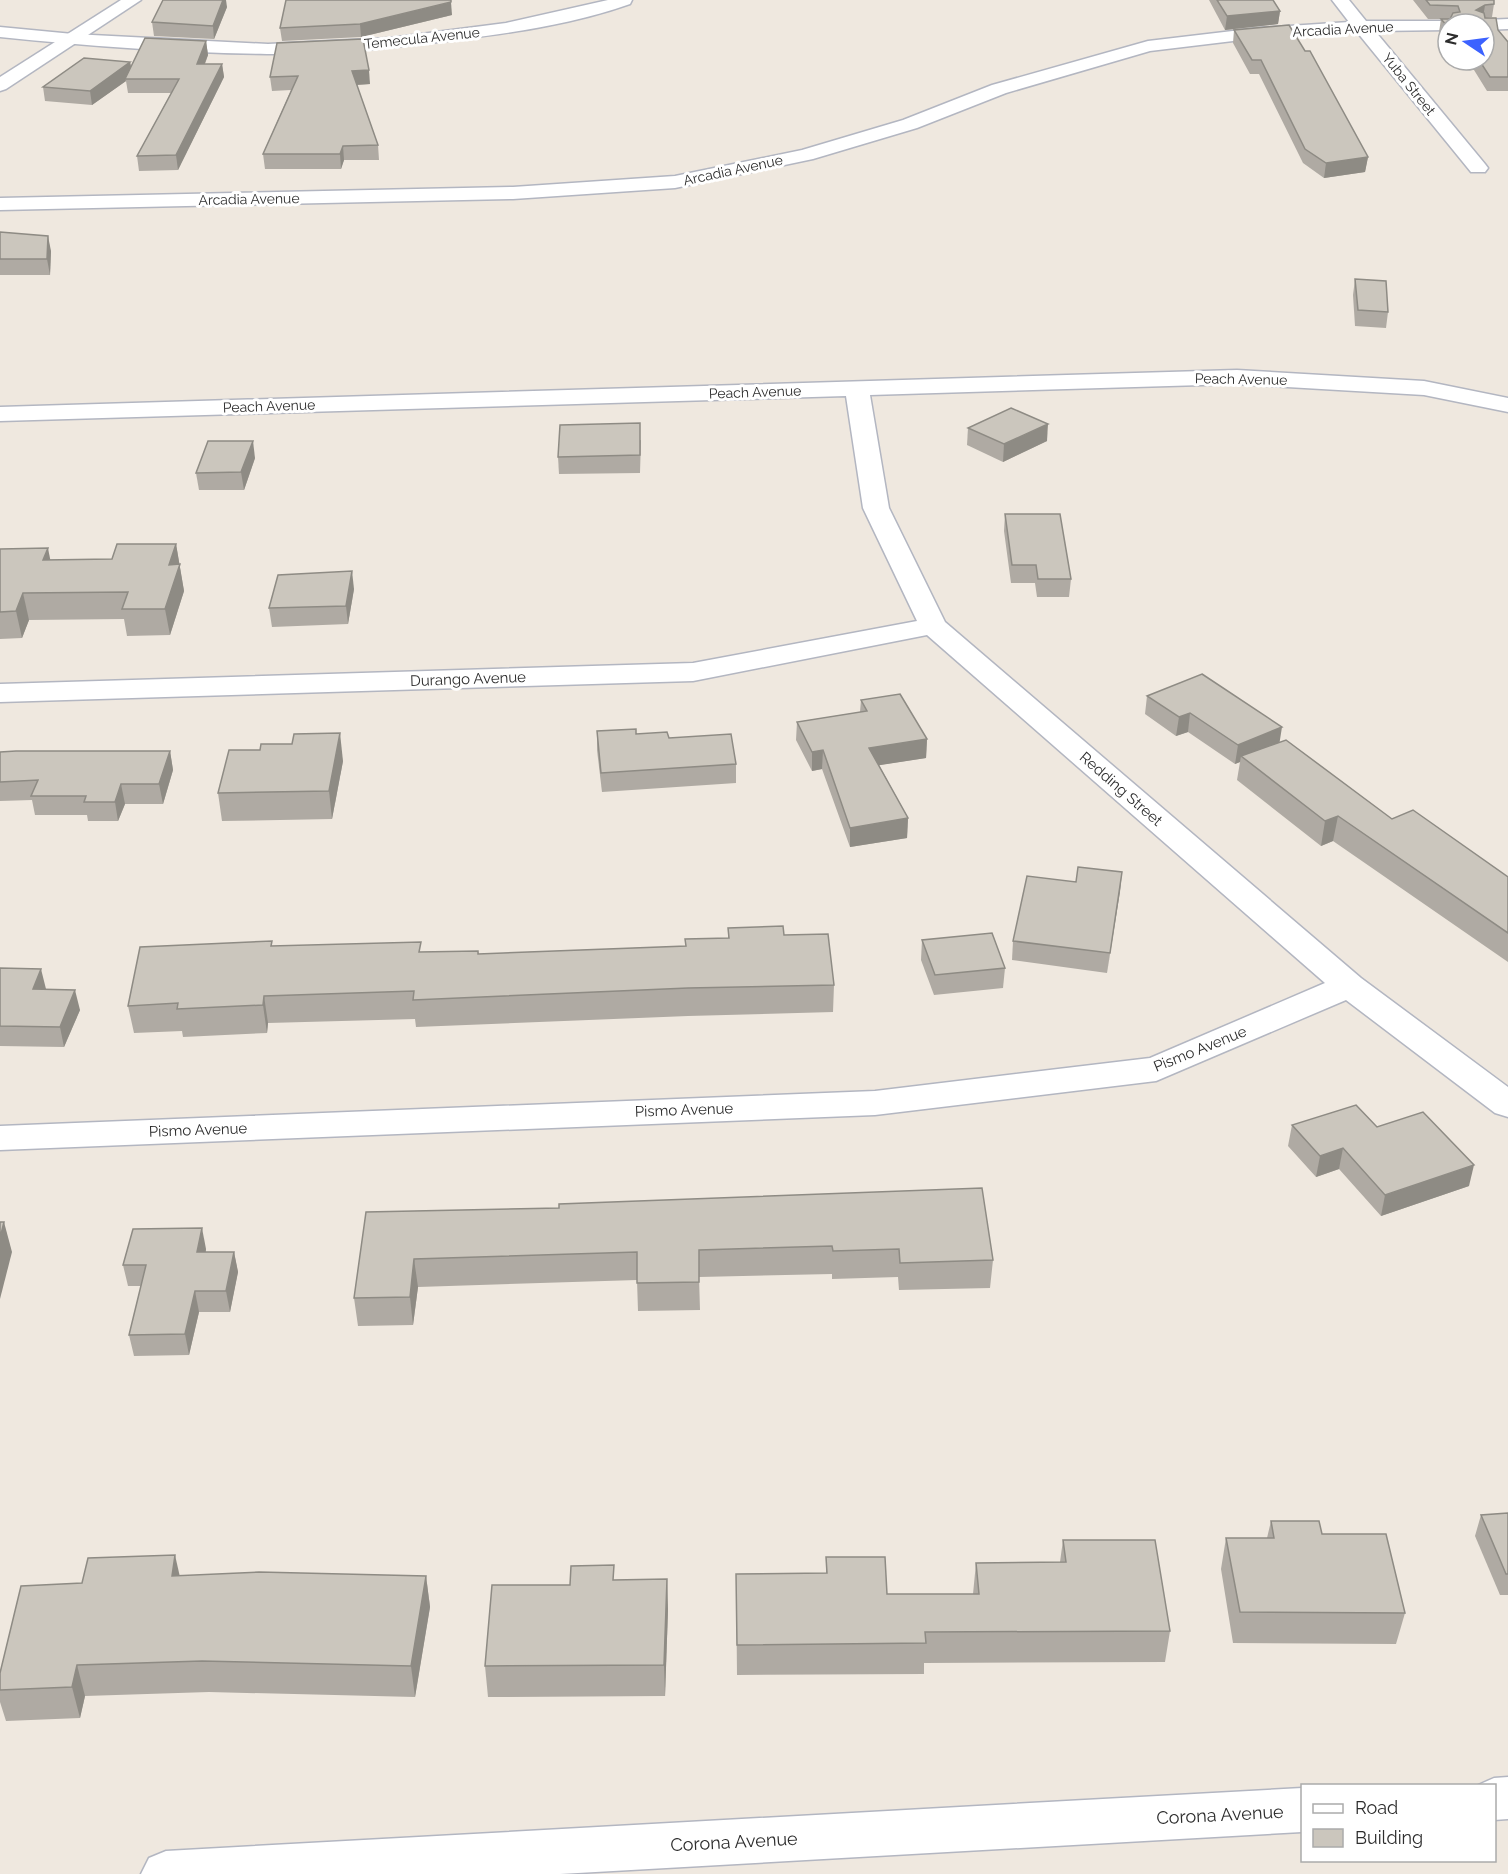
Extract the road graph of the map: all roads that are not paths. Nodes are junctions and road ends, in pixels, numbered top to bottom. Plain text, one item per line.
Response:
1 (133, 0) edge
2 (624, 0) edge
3 (1340, 0) edge
4 (1436, 25) edge
5 (1362, 26) junction
6 (0, 32) edge
7 (73, 39) junction
8 (0, 85) edge
9 (1478, 168) dead end
10 (0, 204) edge
11 (857, 389) junction
12 (1508, 405) edge
13 (0, 414) edge
14 (933, 626) junction
15 (0, 693) edge
16 (1349, 986) junction
17 (1508, 1105) edge
18 (0, 1138) edge
19 (1301, 1810) edge
20 (166, 1874) edge

1 - 7 street
2 - 7 street, Temecula Avenue
3 - 5 street, Yuba Street
4 - 5 street, Arcadia Avenue
5 - 9 street, Yuba Street
5 - 10 street, Arcadia Avenue
6 - 7 street, Temecula Avenue
7 - 8 street
11 - 12 street, Peach Avenue
11 - 13 street, Peach Avenue
11 - 14 street, Redding Street
14 - 15 street, Durango Avenue
14 - 16 street, Redding Street
16 - 17 street, Redding Street
16 - 18 street, Pismo Avenue
19 - 20 street, Corona Avenue

